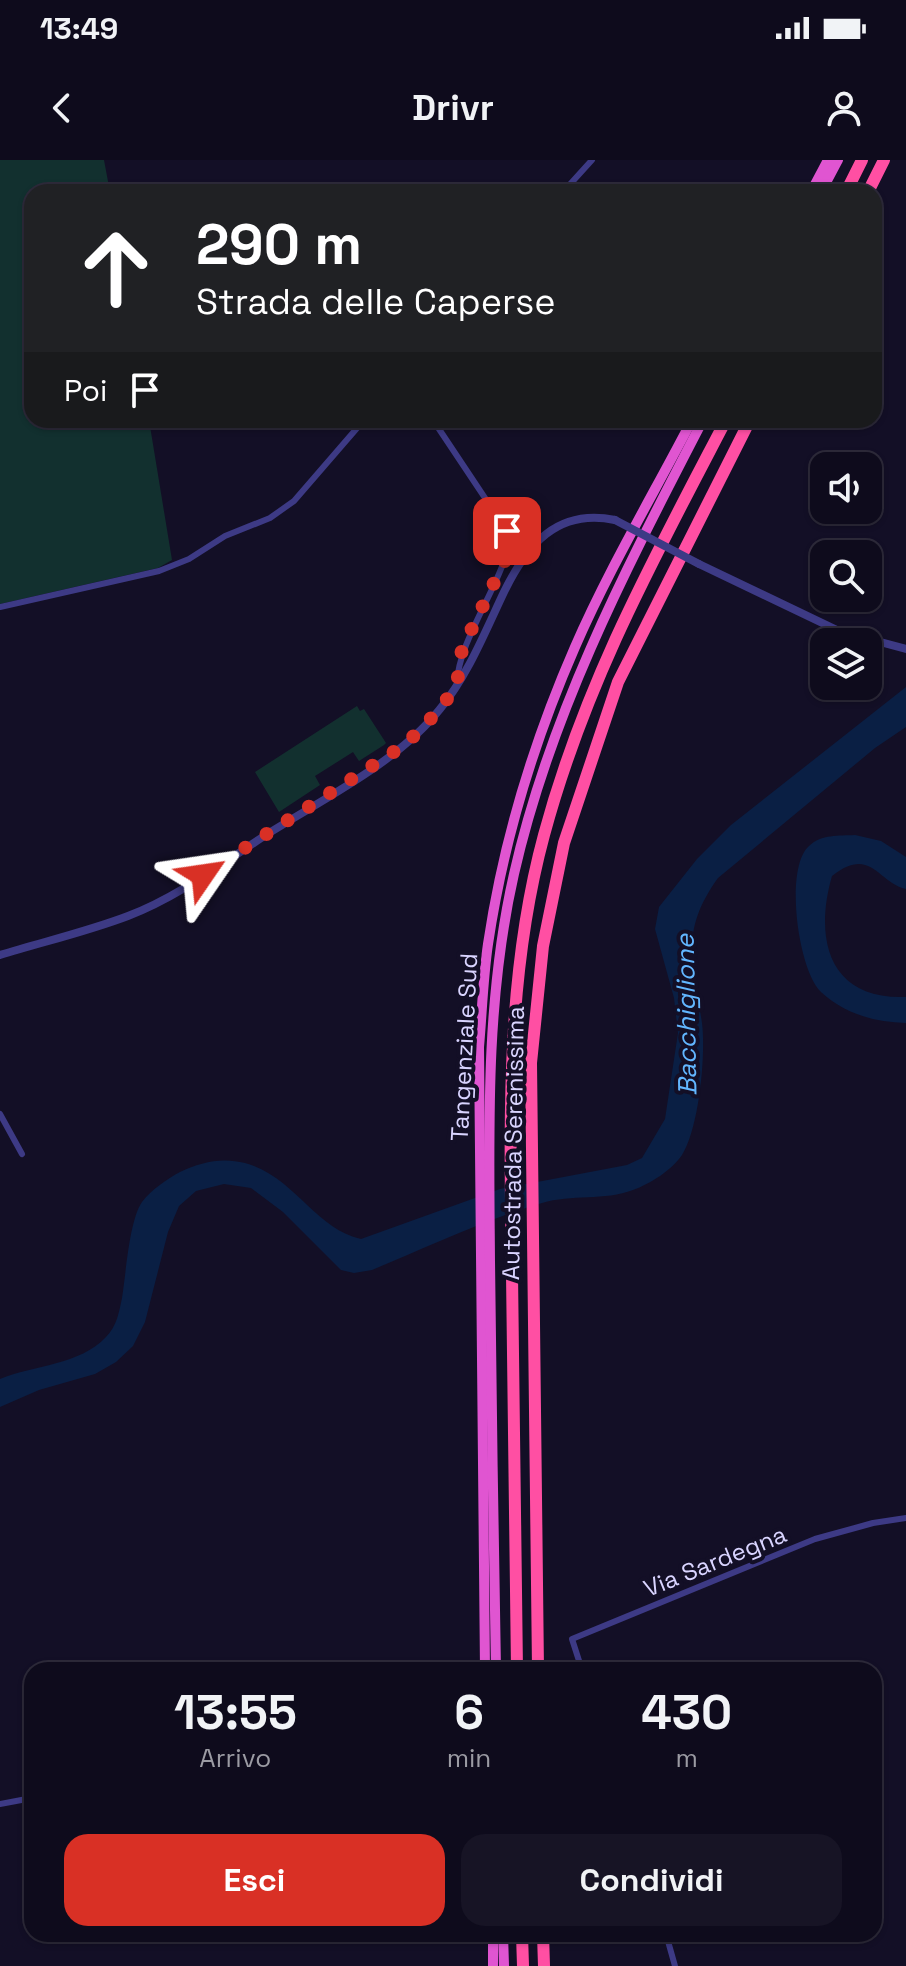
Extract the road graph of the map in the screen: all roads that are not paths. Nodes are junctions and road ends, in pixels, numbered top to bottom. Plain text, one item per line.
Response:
1 (592, 160) edge
2 (828, 160) edge
3 (838, 160) edge
4 (862, 160) edge
5 (884, 160) edge
6 (570, 184) edge
7 (815, 184) edge
8 (825, 184) edge
9 (850, 184) edge
10 (872, 184) edge
11 (357, 428) edge
12 (438, 428) edge
13 (688, 428) edge
14 (699, 428) edge
15 (722, 428) edge
16 (746, 428) edge
17 (0, 607) edge
18 (906, 649) edge
19 (457, 683) junction
20 (0, 955) edge
21 (0, 1114) edge
22 (22, 1154) dead end
23 (486, 1232) junction
24 (906, 1518) edge
25 (485, 1662) edge
26 (496, 1662) edge
27 (517, 1662) edge
28 (538, 1662) edge
29 (579, 1662) edge
30 (24, 1800) edge
31 (0, 1804) edge
32 (493, 1942) edge
33 (503, 1942) edge
34 (522, 1942) edge
35 (543, 1942) edge
36 (668, 1942) edge
37 (493, 1966) edge
38 (504, 1966) edge
39 (523, 1966) edge
40 (544, 1966) edge
41 (675, 1966) edge

1 - 6 street
2 - 7 highway
3 - 8 highway
4 - 9 highway
5 - 10 highway
11 - 17 street
12 - 19 street
13 - 23 highway, Tangenziale Sud
14 - 23 highway, Tangenziale Sud
15 - 27 highway, Autostrada Serenissima
16 - 28 highway, Autostrada Serenissima
18 - 19 street, bridge
19 - 20 street
21 - 22 street
23 - 25 highway, Tangenziale Sud
23 - 26 highway, Tangenziale Sud
24 - 29 street, Via Sardegna
30 - 31 street
32 - 37 highway
33 - 38 highway
34 - 39 highway
35 - 40 highway
36 - 41 street

